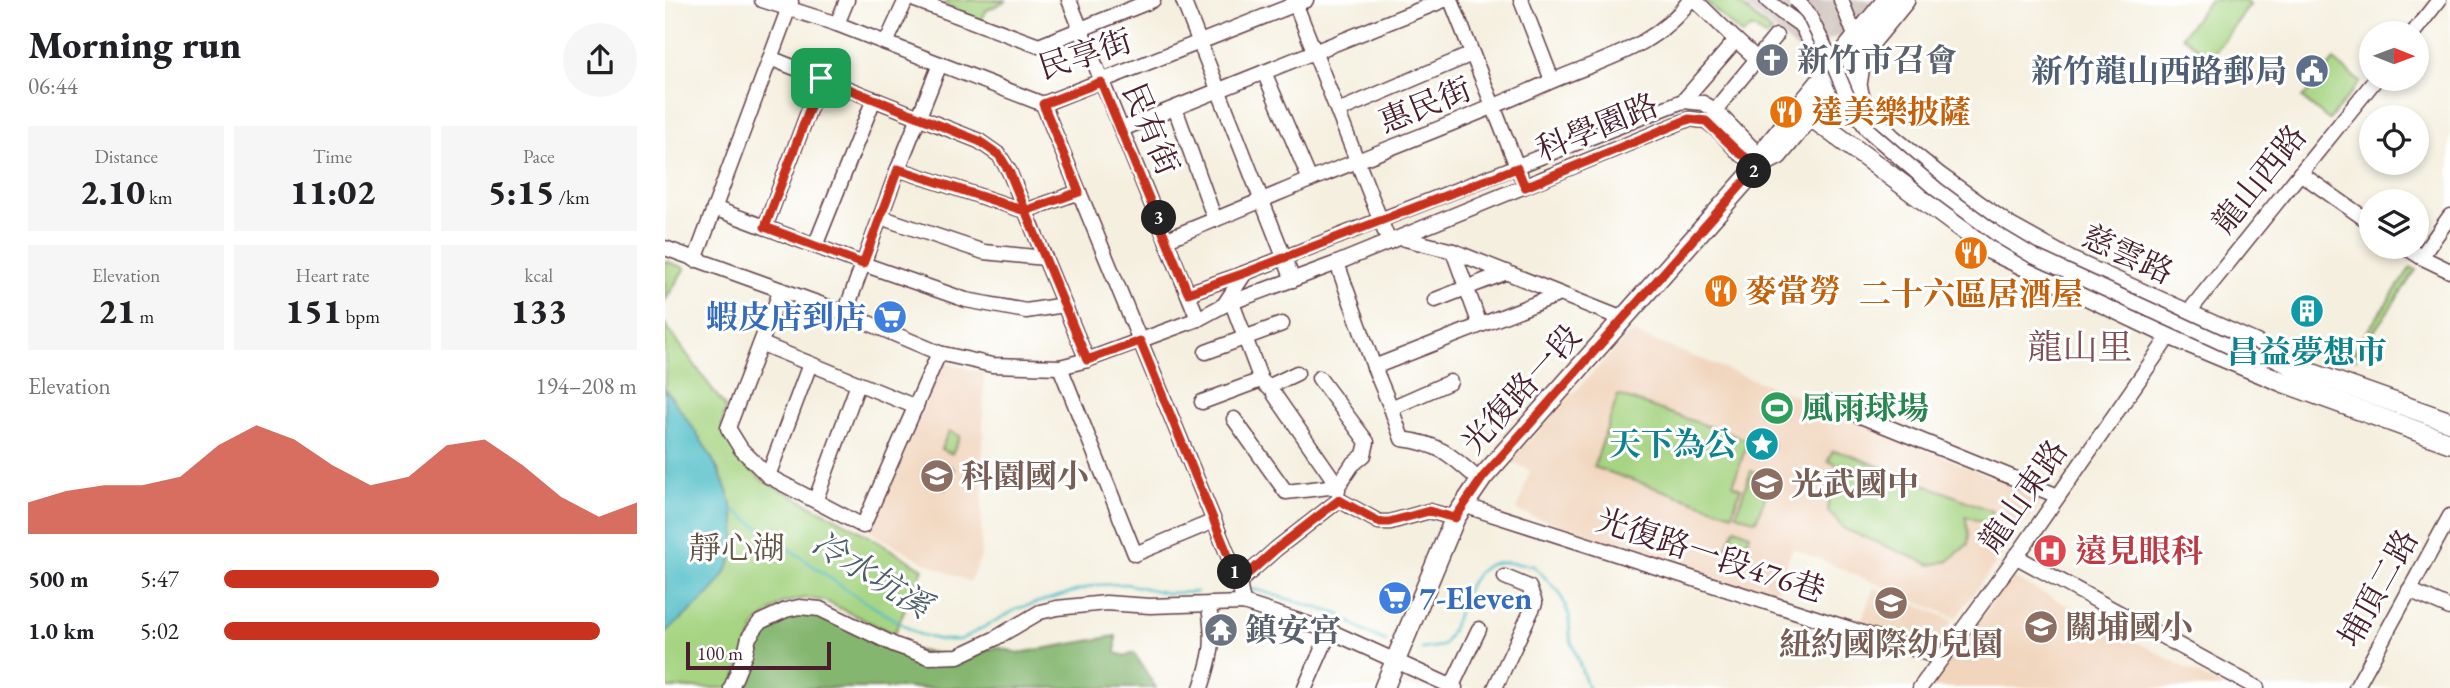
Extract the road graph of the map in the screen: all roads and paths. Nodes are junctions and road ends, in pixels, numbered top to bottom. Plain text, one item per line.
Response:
1 (762, 0) edge
2 (847, 0) edge
3 (906, 0) edge
4 (915, 0) edge
5 (1069, 0) edge
6 (1153, 0) edge
7 (1183, 0) edge
8 (1444, 0) edge
9 (1451, 0) edge
10 (1521, 0) edge
11 (1689, 0) edge
12 (1695, 0) edge
13 (1797, 0) edge
14 (1841, 0) edge
15 (1887, 0) edge
16 (1905, 0) edge
17 (2439, 0) edge
18 (1299, 1) edge
19 (790, 4) edge
20 (1130, 4) edge
21 (1773, 4) edge
22 (2422, 21) edge
23 (837, 24) junction
24 (1080, 30) junction
25 (1776, 36) dead end
26 (1736, 40) junction
27 (886, 43) junction
28 (1200, 43) junction
29 (1859, 45) junction
30 (1315, 52) junction
31 (1472, 54) junction
32 (770, 58) junction
33 (1757, 59) junction
34 (1836, 62) junction
35 (940, 64) junction
36 (1264, 72) junction
37 (821, 78) junction
38 (1552, 80) junction
39 (1101, 82) junction
40 (1219, 91) junction
41 (2366, 91) edge
42 (874, 99) junction
43 (1682, 101) junction
44 (1043, 104) junction
45 (1493, 107) junction
46 (1175, 108) junction
47 (1715, 110) junction
48 (1338, 111) junction
49 (919, 116) junction
50 (1810, 116) junction
51 (1122, 129) junction
52 (1358, 162) junction
53 (1759, 165) junction
54 (1517, 168) junction
55 (898, 169) junction
56 (2300, 173) junction
57 (1310, 180) junction
58 (1525, 187) junction
59 (1079, 192) junction
60 (1261, 202) junction
61 (714, 208) junction
62 (1025, 211) junction
63 (2359, 215) edge
64 (2450, 216) edge
65 (880, 217) junction
66 (1215, 220) junction
67 (1381, 221) junction
68 (765, 227) junction
69 (1167, 239) junction
70 (1395, 240) junction
71 (815, 246) junction
72 (2429, 246) edge
73 (665, 248) edge
74 (1453, 251) junction
75 (1045, 258) junction
76 (1284, 258) junction
77 (2425, 259) edge
78 (695, 260) junction
79 (863, 264) junction
80 (1338, 264) junction
81 (2080, 265) junction
82 (2450, 271) edge
83 (1507, 272) junction
84 (1245, 273) junction
85 (1293, 279) junction
86 (1466, 287) junction
87 (2071, 287) junction
88 (781, 290) junction
89 (1188, 293) junction
90 (1560, 294) junction
91 (1435, 300) dead end
92 (1228, 304) junction
93 (1064, 305) junction
94 (845, 313) junction
95 (2187, 314) junction
96 (1198, 319) junction
97 (1623, 319) junction
98 (1282, 324) dead end
99 (1480, 325) junction
100 (2170, 335) junction
101 (1245, 338) junction
102 (1140, 341) junction
103 (762, 344) junction
104 (1206, 352) dead end
105 (939, 353) junction
106 (2257, 359) joint
107 (1087, 360) junction
108 (810, 364) junction
109 (1060, 367) junction
110 (1374, 367) junction
111 (1297, 373) dead end
112 (2290, 375) junction
113 (1319, 378) dead end
114 (1261, 380) junction
115 (1450, 382) dead end
116 (858, 384) junction
117 (1273, 394) dead end
118 (1202, 402) dead end
119 (1826, 402) dead end
120 (916, 407) junction
121 (1391, 408) junction
122 (1234, 419) dead end
123 (2450, 422) edge
124 (2450, 443) edge
125 (768, 476) junction
126 (1480, 481) junction
127 (1338, 493) junction
128 (2058, 496) junction
129 (815, 499) junction
130 (1459, 511) junction
131 (2450, 516) edge
132 (1214, 521) junction
133 (2015, 556) junction
134 (1505, 578) dead end
135 (1239, 582) junction
136 (2409, 590) junction
137 (1243, 603) junction
138 (1209, 606) junction
139 (2450, 608) edge
140 (1479, 628) dead end
141 (1330, 631) junction
142 (1941, 658) junction
143 (1395, 660) junction
144 (1452, 687) edge
145 (731, 688) edge
146 (1201, 688) edge
147 (1305, 688) edge
148 (1384, 688) edge
149 (1495, 688) edge
150 (1920, 688) edge
151 (2257, 688) edge
152 (2356, 688) edge

1 - 19 street, 民享街
2 - 23 street
3 - 27 street
4 - 24 street
5 - 24 street, 民有街
6 - 20 street
7 - 28 street
8 - 30 street
9 - 31 street
10 - 38 street
11 - 38 street, 惠民街
12 - 26 street
13 - 106 street, bridge
14 - 29 street
15 - 29 main road, 光復路一段
16 - 29 main road, 光復路一段
17 - 22 street
18 - 28 street, 民享街
18 - 30 street
19 - 23 street, 民享街
19 - 32 street
20 - 24 street
21 - 34 street
23 - 27 street, 民享街
24 - 39 street, 民有街
25 - 33 street
26 - 33 street
26 - 43 street, 科學園路
27 - 35 street, 民享街
28 - 39 street, 民享街
28 - 40 street
29 - 34 main road, 光復路一段
29 - 50 main road, 光復路一段
29 - 81 main road, 慈雲路
30 - 36 street
30 - 48 street
31 - 45 street
31 - 48 street
32 - 37 street
32 - 61 street
33 - 47 street
34 - 53 main road, 光復路一段
35 - 44 street, 民享街
35 - 49 street
36 - 40 street
36 - 57 street
37 - 42 street
37 - 68 street
38 - 45 street, 惠民街
39 - 44 street, 民享街
39 - 51 street, 民有街
40 - 46 street
40 - 60 street
41 - 56 street, 龍山西路
42 - 49 street
42 - 71 street
43 - 47 street, 科學園路
43 - 54 street, 科學園路
44 - 59 street
45 - 52 street, 惠民街
45 - 54 street
46 - 51 street
46 - 66 street
47 - 53 street
48 - 52 street
49 - 55 street
49 - 62 street
50 - 53 main road, 光復路一段
50 - 87 main road, 慈雲路
51 - 69 street, 民有街
52 - 57 street, 惠民街
52 - 67 street
53 - 58 street, 科學園路
53 - 97 main road, 光復路一段
54 - 58 street
54 - 67 street, 科學園路
55 - 62 street
55 - 65 street
56 - 63 street
56 - 95 street, 龍山西路
57 - 60 street, 惠民街
58 - 70 street, 科學園路
59 - 62 street
59 - 102 street
60 - 66 street, 惠民街
60 - 76 street
61 - 68 street
61 - 78 street
62 - 75 street
64 - 72 street
65 - 75 street
65 - 79 street
66 - 69 street, 惠民街
67 - 70 street
67 - 76 street, 科學園路
68 - 71 street
69 - 89 street, 民有街
70 - 74 street
70 - 80 street, 科學園路
71 - 79 street
73 - 78 street, 科學園路
74 - 83 street
74 - 86 street
75 - 93 street
76 - 84 street, 科學園路
76 - 85 street
77 - 82 street
78 - 88 street, 科學園路
79 - 93 street
79 - 94 street
80 - 85 street, 科學園路
80 - 110 street
81 - 87 street
81 - 95 main road, 慈雲路
83 - 86 street
83 - 90 street
84 - 89 street, 科學園路
84 - 92 street, 科學園路
85 - 92 street, 科學園路
86 - 91 street
86 - 99 street
87 - 100 main road, 慈雲路
88 - 94 street, 科學園路
88 - 103 street
89 - 96 street, 民有街
90 - 97 street
90 - 99 street
92 - 96 street, 科學園路
92 - 101 street
93 - 107 street
94 - 105 street, 科學園路
95 - 112 main road, 慈雲路
96 - 102 street, 科學園路
97 - 126 main road, 光復路一段
98 - 101 street
99 - 110 street
100 - 112 main road, 慈雲路
100 - 128 street, 龍山東路
101 - 104 street
101 - 114 street
102 - 107 street, 科學園路
102 - 132 street
103 - 108 street
103 - 125 street
105 - 109 street, 科學園路
105 - 120 street
106 - 112 main road
107 - 109 street, 科學園路
108 - 116 street
108 - 125 street
109 - 132 street
110 - 121 street
111 - 114 street
112 - 123 main road, 慈雲路
112 - 124 main road, 慈雲路
113 - 127 street
114 - 118 street
115 - 121 street
116 - 120 street
116 - 129 street
117 - 127 street
119 - 128 street
120 - 129 street
121 - 126 street
122 - 127 street
125 - 129 street
126 - 130 main road, 光復路一段
127 - 130 street, 光復路一段476巷
127 - 135 street
128 - 133 street, 龍山東路
130 - 142 street, 光復路一段476巷
130 - 143 main road, 光復路一段
131 - 136 street, 埔頂二路
132 - 135 street
133 - 142 street, 龍山東路
133 - 151 street
134 - 149 street
135 - 137 street
136 - 139 street
136 - 152 street, 埔頂二路
137 - 138 street
137 - 141 street
138 - 145 street
138 - 146 street
140 - 144 street
141 - 143 street
141 - 147 street
142 - 150 street, 龍山東路
143 - 144 street
143 - 148 main road, 光復路一段

